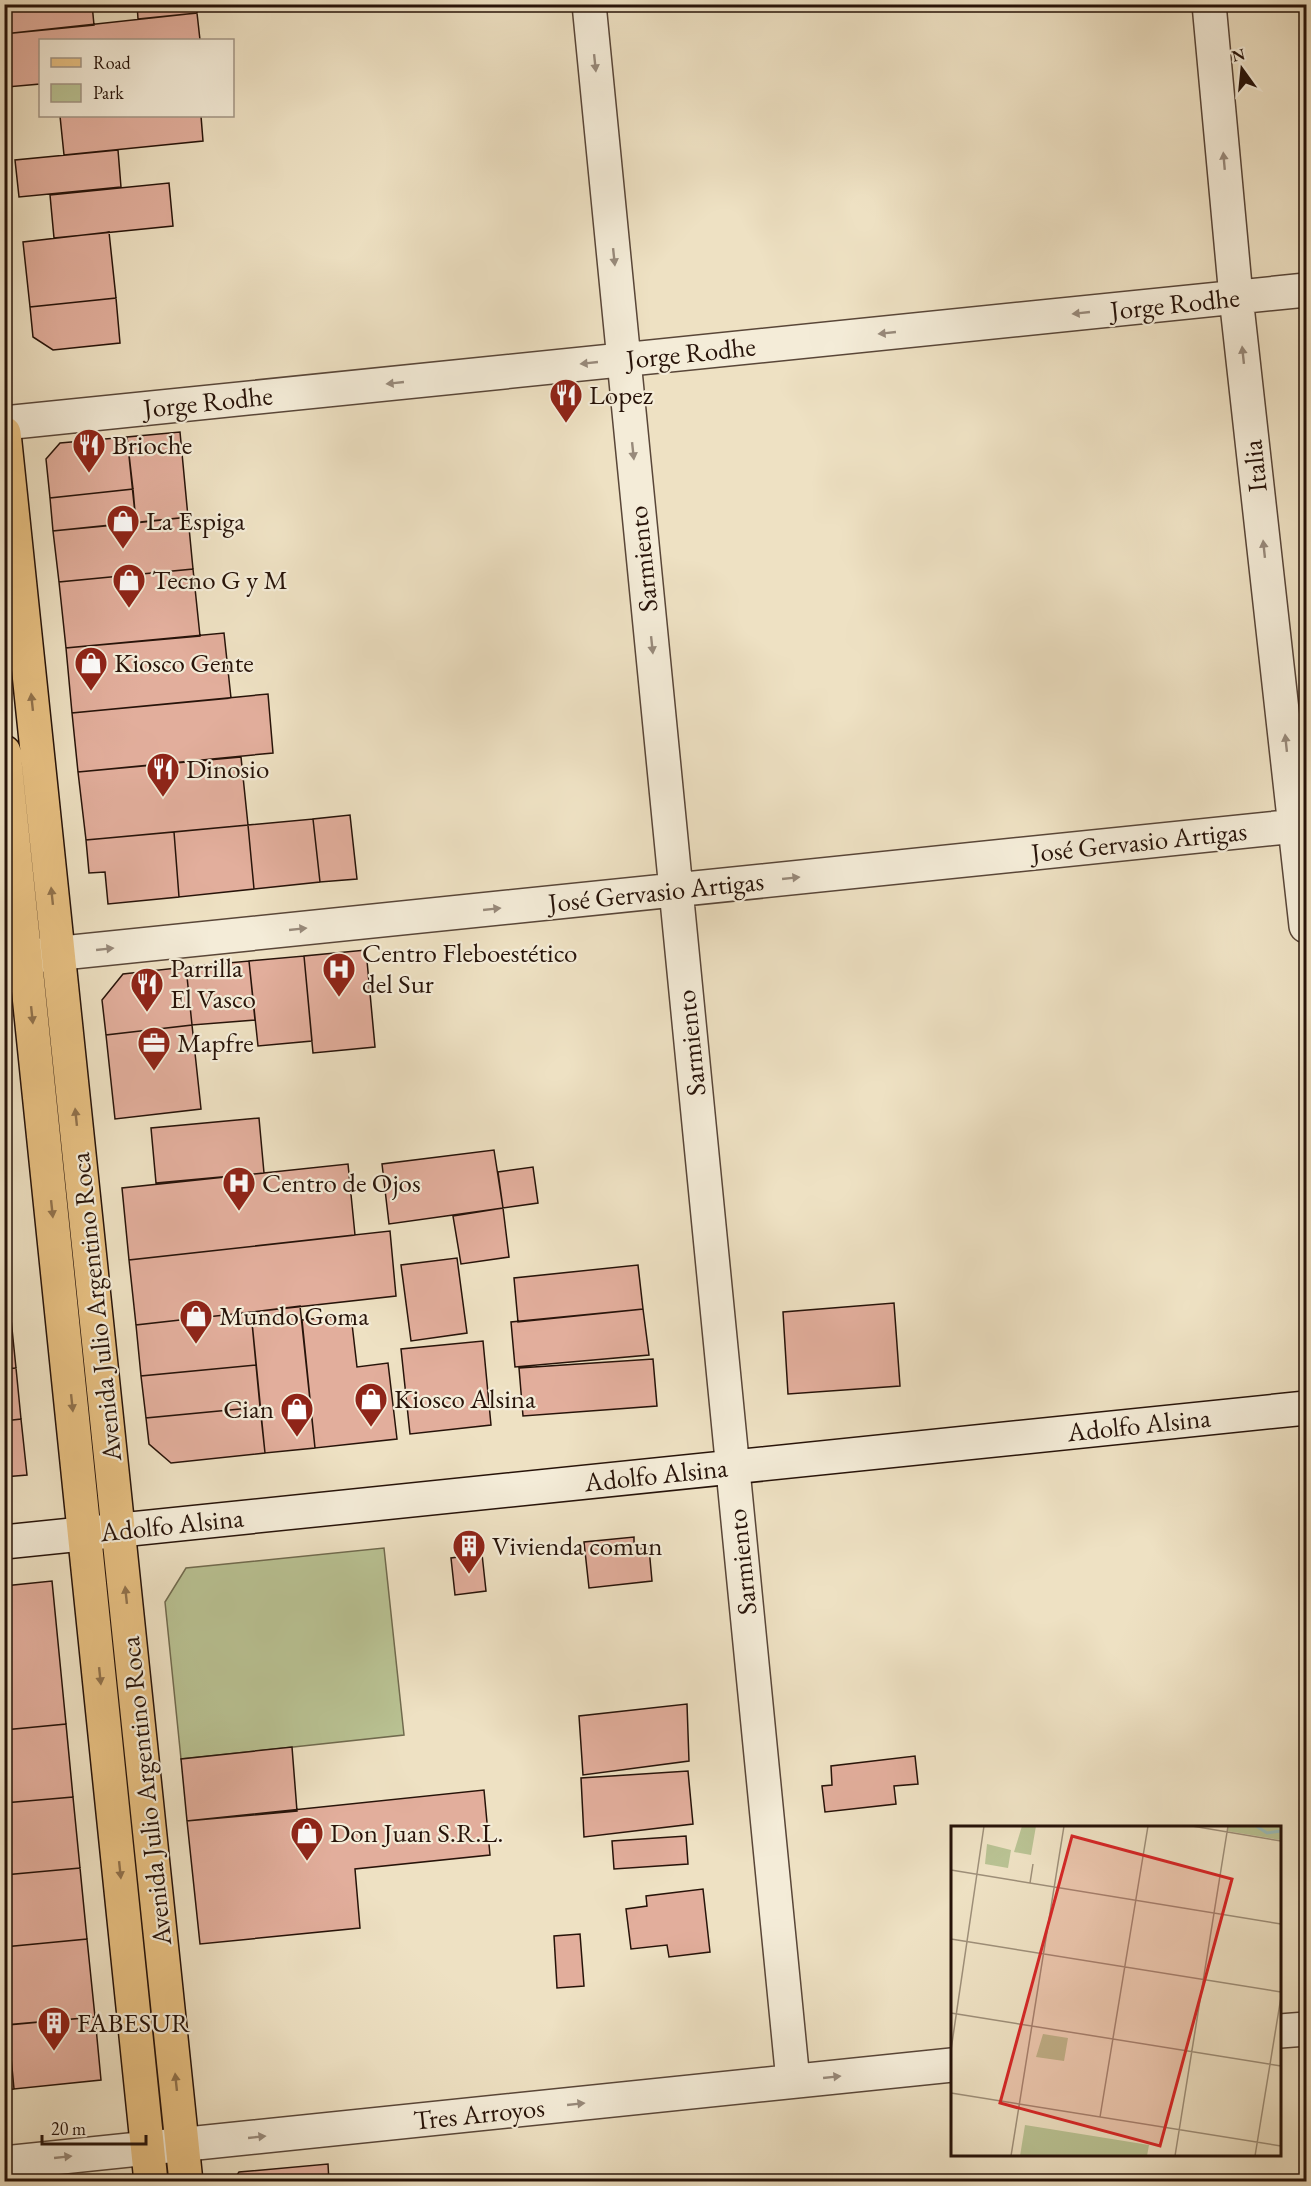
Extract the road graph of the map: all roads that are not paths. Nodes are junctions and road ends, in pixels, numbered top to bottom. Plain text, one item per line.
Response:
1 (589, 4) edge
2 (1209, 4) edge
3 (1306, 290) edge
4 (1236, 297) junction
5 (624, 359) junction
6 (4, 423) edge
7 (4, 433) edge
8 (4, 752) edge
9 (1301, 826) edge
10 (676, 890) junction
11 (1306, 926) edge
12 (58, 954) junction
13 (15, 958) edge
14 (1306, 1408) edge
15 (733, 1467) junction
16 (119, 1531) junction
17 (86, 1534) junction
18 (4, 1542) edge
19 (1306, 2029) edge
20 (1281, 2031) edge
21 (951, 2065) edge
22 (793, 2081) junction
23 (182, 2145) junction
24 (148, 2148) junction
25 (4, 2163) edge
26 (151, 2181) edge
27 (186, 2181) edge

1 -> 5 street, Sarmiento
4 -> 2 street, Italia
3 - 4 street, Jorge Rodhe
4 -> 5 street, Jorge Rodhe
9 -> 4 street, Italia
5 -> 6 street, Jorge Rodhe
5 -> 10 street, Sarmiento
12 -> 7 main road, Avenida Julio Argentino Roca
8 - 13 main road, Avenida Julio Argentino Roca
10 -> 9 street, José Gervasio Artigas
9 - 11 street, Italia
12 -> 10 street, José Gervasio Artigas
10 - 15 street, Sarmiento
12 - 13 street, José Gervasio Artigas
16 -> 12 main road, Avenida Julio Argentino Roca
13 -> 17 main road, Avenida Julio Argentino Roca
14 - 15 street, Adolfo Alsina
15 - 16 street, Adolfo Alsina
15 - 22 street, Sarmiento
16 - 17 street, Adolfo Alsina
23 -> 16 main road, Avenida Julio Argentino Roca
17 - 18 street, Adolfo Alsina
17 -> 24 main road, Avenida Julio Argentino Roca
19 - 20 street
22 -> 21 street, Tres Arroyos
23 -> 22 street, Tres Arroyos
23 - 24 street, Tres Arroyos
23 - 27 main road, Avenida Julio Argentino Roca
25 -> 24 street, Tres Arroyos
24 - 26 main road, Avenida Julio Argentino Roca

